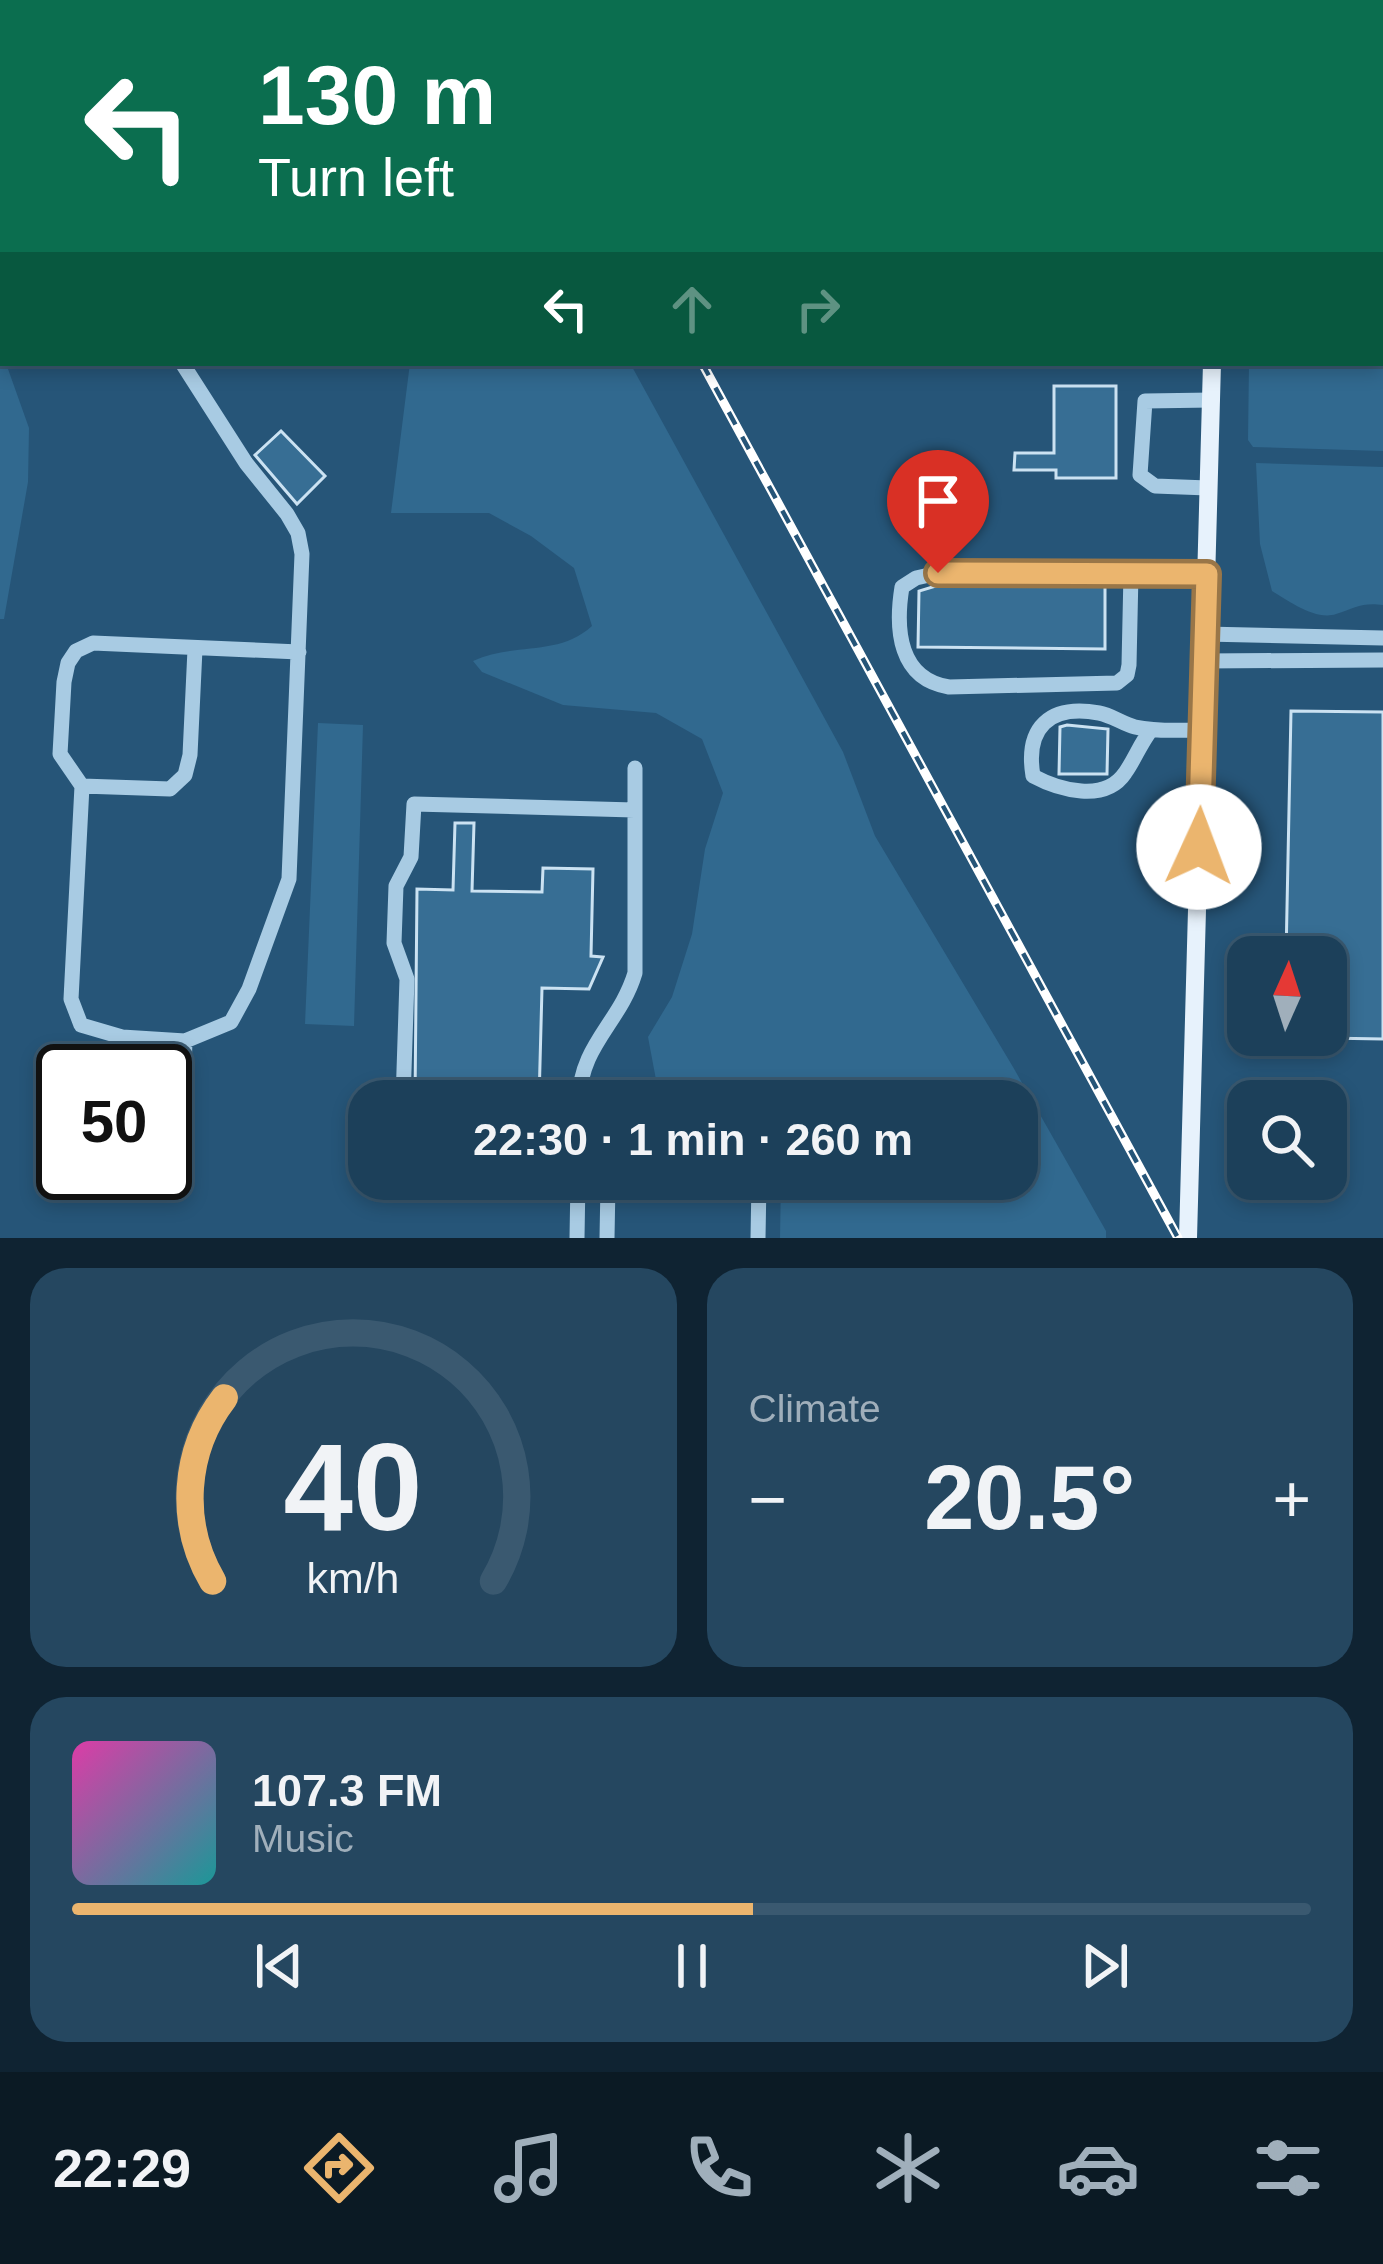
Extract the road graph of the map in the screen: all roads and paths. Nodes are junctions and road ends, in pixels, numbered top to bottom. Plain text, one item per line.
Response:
1 (184, 366) edge
2 (1212, 366) edge
3 (1212, 400) junction
4 (1208, 488) junction
5 (1131, 573) junction
6 (1207, 574) junction
7 (1205, 634) junction
8 (1383, 638) edge
9 (195, 649) junction
10 (299, 652) junction
11 (1383, 660) edge
12 (1204, 661) junction
13 (1151, 730) junction
14 (1203, 730) junction
15 (635, 768) dead end
16 (82, 785) junction
17 (634, 810) junction
18 (131, 1038) junction
19 (185, 1041) junction
20 (127, 1044) edge
21 (185, 1044) edge
22 (404, 1080) edge
23 (582, 1080) edge
24 (578, 1200) edge
25 (577, 1238) edge
26 (608, 1238) edge
27 (758, 1238) edge
28 (1188, 1238) edge

1 - 10 street
2 - 3 main road
3 - 4 main road
3 - 4 street
4 - 6 main road
5 - 5 street
5 - 6 street
6 - 7 main road
7 - 8 street
7 - 12 main road
9 - 10 street
9 - 16 street
9 - 16 street
10 - 19 street
11 - 12 street
12 - 14 main road
13 - 13 street
13 - 14 street
14 - 28 main road
15 - 17 street
16 - 18 street
17 - 22 street
17 - 23 street
18 - 19 street
18 - 20 street
19 - 21 street
24 - 25 street
26 - 27 street

